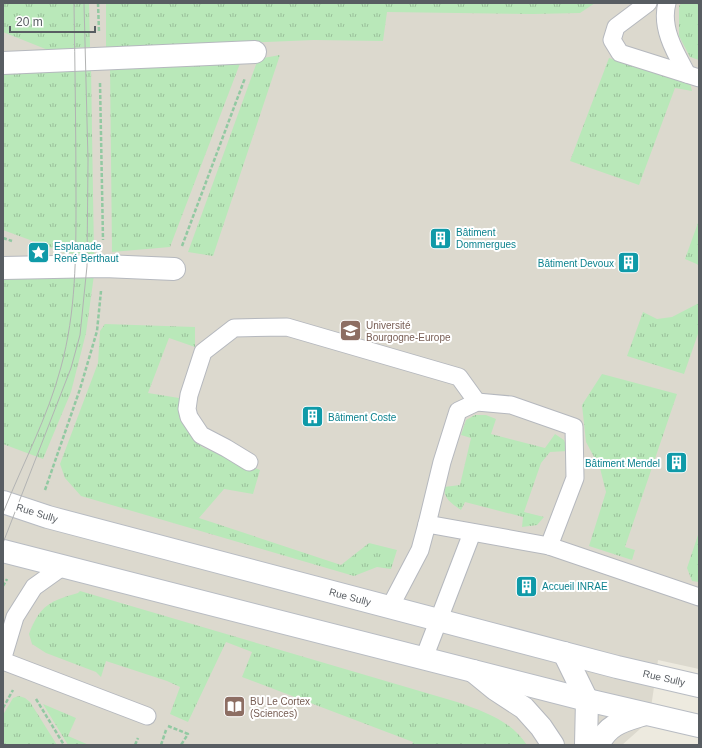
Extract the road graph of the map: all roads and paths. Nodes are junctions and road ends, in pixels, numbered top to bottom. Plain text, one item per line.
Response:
1 (98, 3) edge
2 (648, 3) edge
3 (667, 3) edge
4 (255, 52) joint
5 (99, 58) junction
6 (3, 63) edge
7 (693, 76) edge
8 (104, 266) junction
9 (3, 268) edge
10 (174, 269) joint
11 (477, 402) junction
12 (249, 462) dead end
13 (3, 502) edge
14 (36, 514) junction
15 (427, 524) junction
16 (472, 533) junction
17 (549, 546) junction
18 (11, 553) edge
19 (62, 566) junction
20 (3, 586) edge
21 (699, 597) edge
22 (390, 607) junction
23 (438, 620) junction
24 (564, 653) junction
25 (3, 657) edge
26 (424, 658) junction
27 (3, 661) edge
28 (473, 671) junction
29 (699, 686) edge
30 (20, 691) dead end
31 (34, 696) dead end
32 (587, 700) junction
33 (3, 708) edge
34 (645, 714) junction
35 (147, 716) dead end
36 (699, 726) edge
37 (64, 745) edge
38 (161, 745) edge
39 (181, 745) edge
40 (553, 745) edge
41 (586, 745) edge
42 (598, 745) edge

1 - 5 path
2 - 7 lane
3 - 7 lane
4 - 5 main road
4 - 10 path
5 - 6 main road
5 - 8 path
8 - 9 main road
8 - 10 main road
8 - 14 path
11 - 12 lane
11 - 15 lane
11 - 17 lane
13 - 14 main road, Rue Sully
14 - 22 main road, Rue Sully
15 - 16 lane
15 - 22 lane
16 - 17 lane
16 - 23 lane
17 - 21 lane
18 - 19 main road
18 - 20 path
19 - 25 lane
19 - 26 main road
22 - 23 main road, Rue Sully
23 - 24 main road, Rue Sully
23 - 26 lane
24 - 29 main road, Rue Sully
24 - 32 main road
26 - 28 main road
27 - 35 lane
28 - 32 main road
28 - 40 main road
30 - 33 path
31 - 37 path
32 - 34 main road
32 - 41 main road
34 - 36 main road
34 - 42 main road
38 - 39 path

